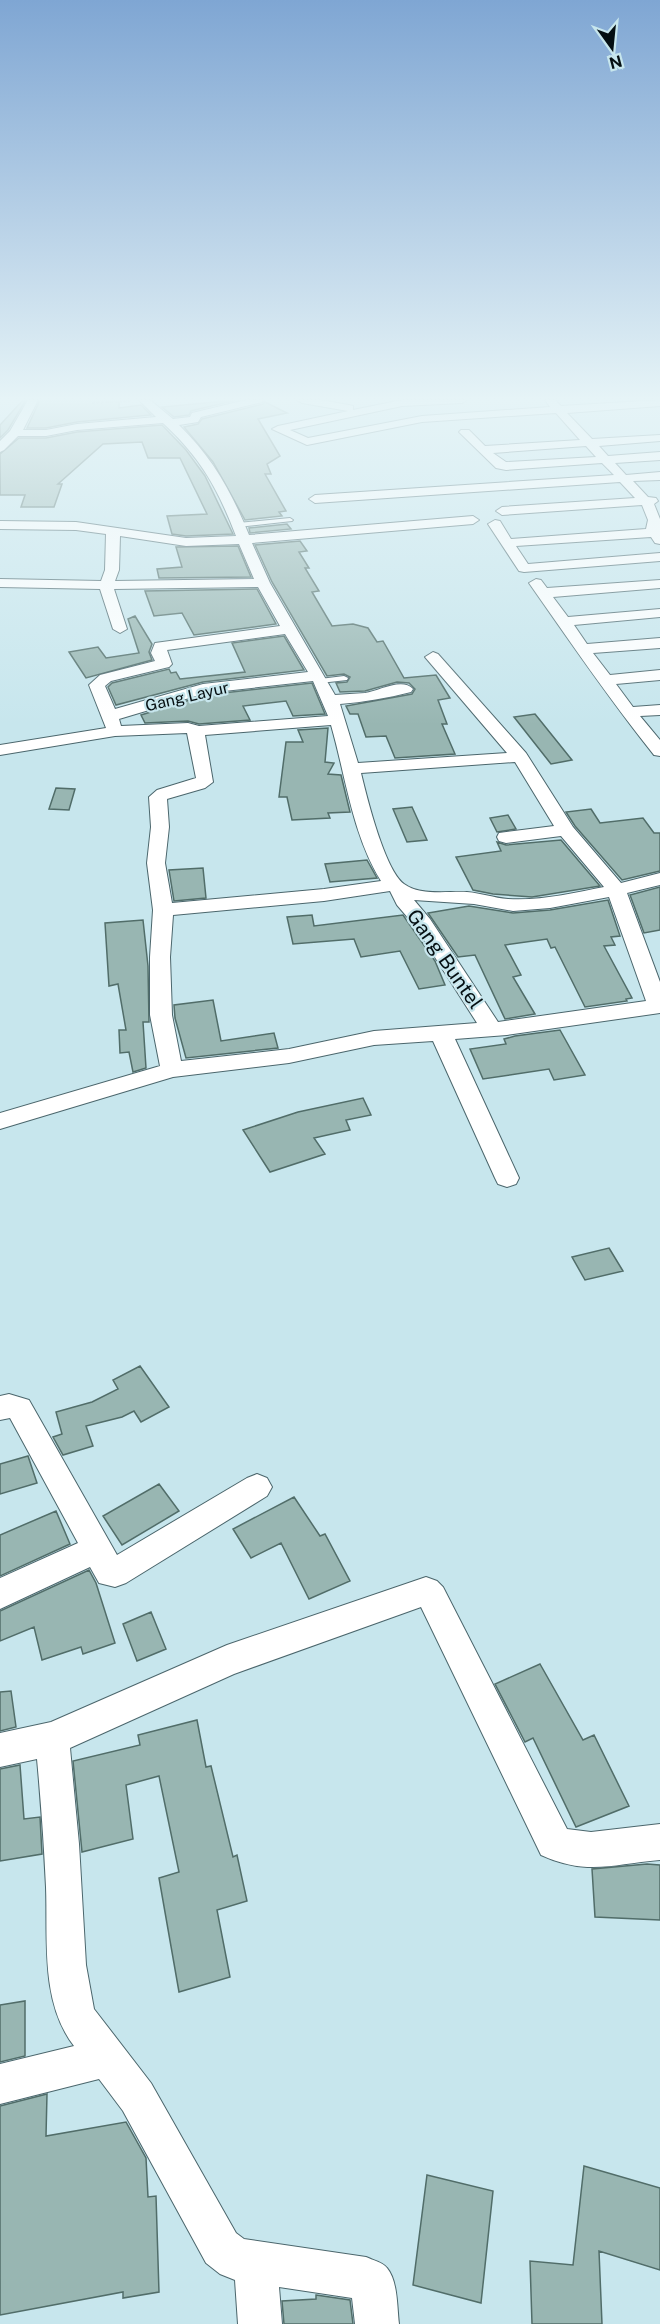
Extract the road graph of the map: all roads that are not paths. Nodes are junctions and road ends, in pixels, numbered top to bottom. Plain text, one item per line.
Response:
1 (230, 508) edge
2 (587, 508) edge
3 (655, 508) edge
4 (489, 515) junction
5 (0, 518) edge
6 (290, 520) dead end
7 (0, 525) edge
8 (113, 532) junction
9 (240, 533) junction
10 (658, 535) edge
11 (508, 543) junction
12 (660, 558) edge
13 (524, 568) junction
14 (0, 583) edge
15 (263, 583) junction
16 (660, 584) edge
17 (106, 585) junction
18 (543, 593) junction
19 (660, 613) edge
20 (562, 622) junction
21 (120, 629) dead end
22 (290, 629) junction
23 (660, 643) edge
24 (583, 649) junction
25 (433, 657) dead end
26 (660, 675) edge
27 (318, 678) junction
28 (344, 678) dead end
29 (607, 680) junction
30 (405, 689) dead end
31 (328, 700) junction
32 (660, 710) edge
33 (628, 712) junction
34 (337, 720) junction
35 (112, 724) junction
36 (198, 731) junction
37 (0, 750) edge
38 (660, 751) edge
39 (520, 757) junction
40 (349, 769) junction
41 (566, 830) junction
42 (506, 837) dead end
43 (660, 879) edge
44 (397, 887) junction
45 (616, 889) junction
46 (163, 910) junction
47 (659, 1006) edge
48 (492, 1029) junction
49 (441, 1033) junction
50 (172, 1070) junction
51 (0, 1122) edge
52 (507, 1178) dead end
53 (0, 1408) edge
54 (256, 1486) dead end
55 (96, 1550) junction
56 (0, 1594) edge
57 (52, 1738) junction
58 (0, 1750) edge
59 (660, 1842) edge
60 (105, 2058) junction
61 (0, 2084) edge
62 (255, 2262) junction
63 (260, 2324) edge
64 (377, 2324) edge

1 - 9 street, Gang Buntel
2 - 4 street
3 - 10 street
4 - 9 street
4 - 11 street
5 - 9 street
6 - 9 lane
7 - 8 street
8 - 9 street
8 - 17 street
9 - 15 street, Gang Buntel
10 - 11 street
11 - 13 street
12 - 13 street
13 - 18 street
14 - 17 street
15 - 17 street
15 - 22 street, Gang Buntel
16 - 18 street
17 - 21 street
18 - 20 street
19 - 20 street
20 - 24 street
22 - 27 street, Gang Buntel
22 - 35 street
23 - 24 street
24 - 29 street
25 - 39 street
26 - 29 street
27 - 28 lane
27 - 31 street, Gang Buntel
27 - 35 street, Gang Layur
29 - 33 street
30 - 31 street
31 - 34 street, Gang Buntel
32 - 33 street
33 - 38 street
34 - 36 street
34 - 40 street, Gang Buntel
35 - 36 street
35 - 37 street
36 - 46 street
39 - 40 street
39 - 41 street
40 - 44 street, Gang Buntel
41 - 42 street
41 - 45 street
43 - 45 street
44 - 45 street
44 - 46 street
44 - 48 street, Gang Buntel
45 - 47 street
46 - 50 street
47 - 48 street
48 - 49 street
49 - 50 street
49 - 52 street
50 - 51 street
53 - 55 street
54 - 55 street
55 - 56 street
57 - 58 street
57 - 59 street
57 - 60 street
60 - 61 street
60 - 62 street
62 - 63 street
62 - 64 street

